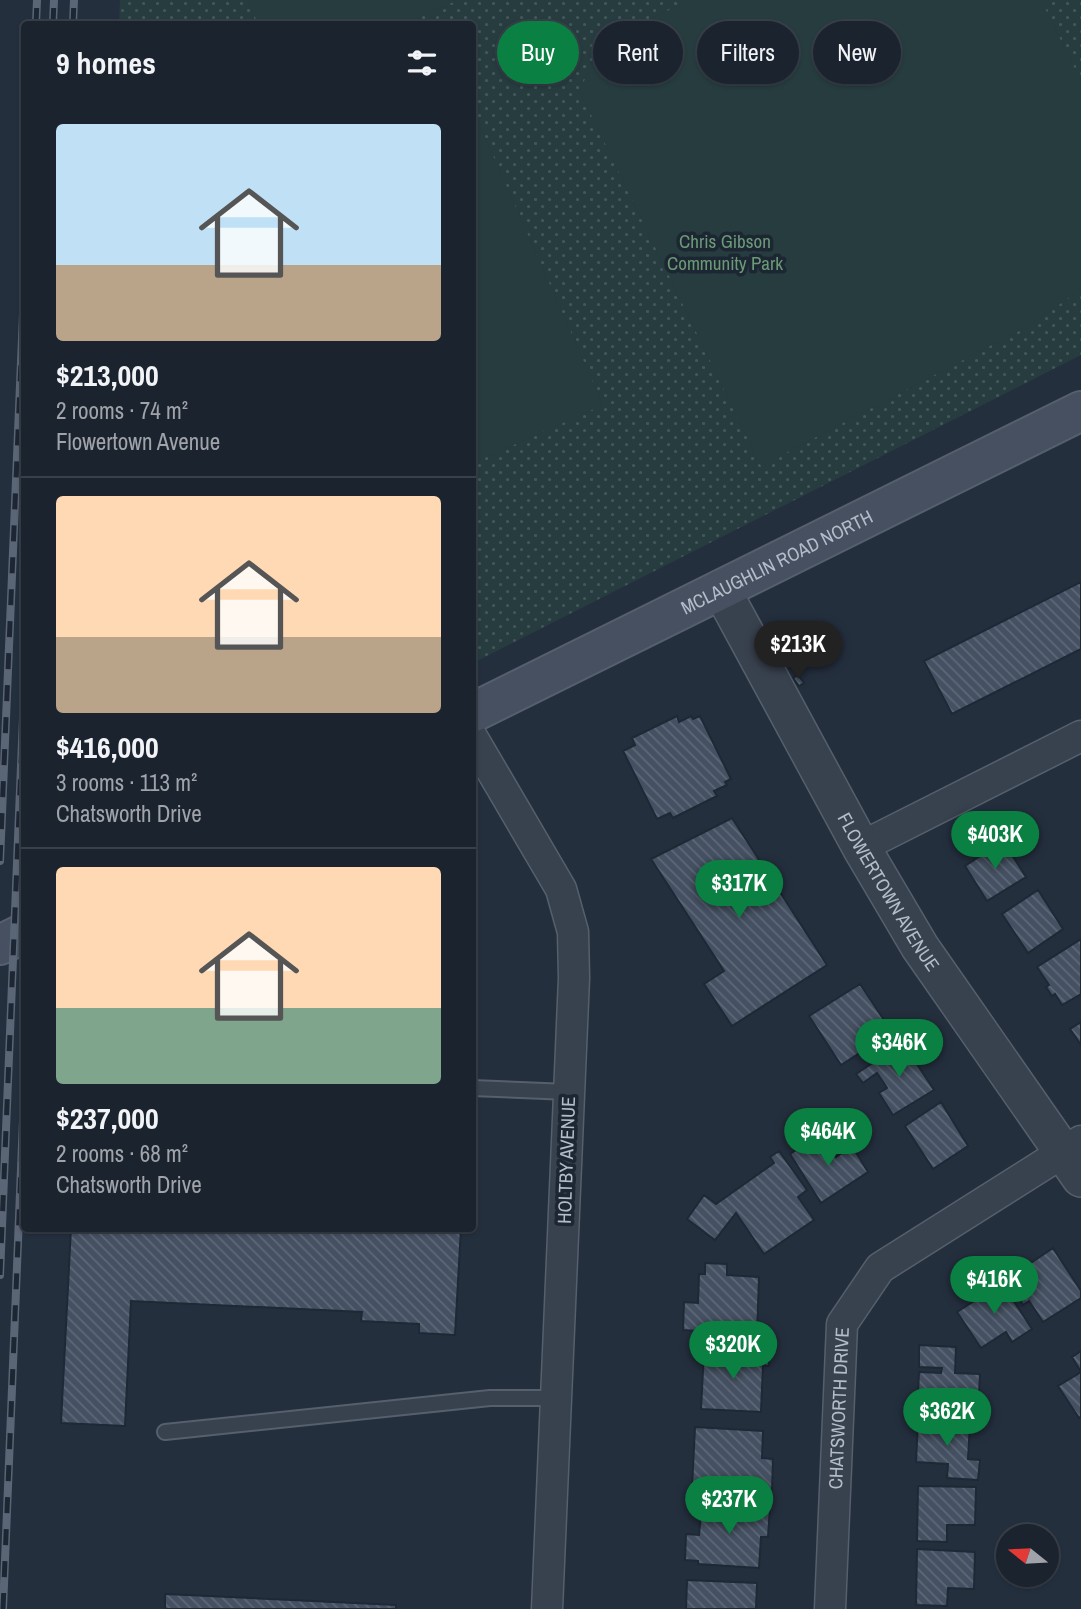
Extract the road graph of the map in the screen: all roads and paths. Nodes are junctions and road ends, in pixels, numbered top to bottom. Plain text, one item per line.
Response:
1 (1081, 411) edge
2 (722, 589) junction
3 (476, 711) edge
4 (1081, 736) edge
5 (476, 744) edge
6 (861, 847) junction
7 (21, 934) edge
8 (0, 945) edge
9 (476, 1088) edge
10 (569, 1092) junction
11 (1075, 1157) edge
12 (556, 1398) junction
13 (165, 1432) dead end
14 (547, 1609) edge
15 (830, 1609) edge

1 - 2 main road, MCLAUGHLIN ROAD NORTH
2 - 3 main road, MCLAUGHLIN ROAD NORTH
2 - 6 street, FLOWERTOWN AVENUE
4 - 6 street
5 - 10 street, HOLTBY AVENUE
6 - 11 street, FLOWERTOWN AVENUE
7 - 8 main road
9 - 10 lane
10 - 12 street, HOLTBY AVENUE
11 - 15 street, CHATSWORTH DRIVE
12 - 13 lane
12 - 14 street, HOLTBY AVENUE

